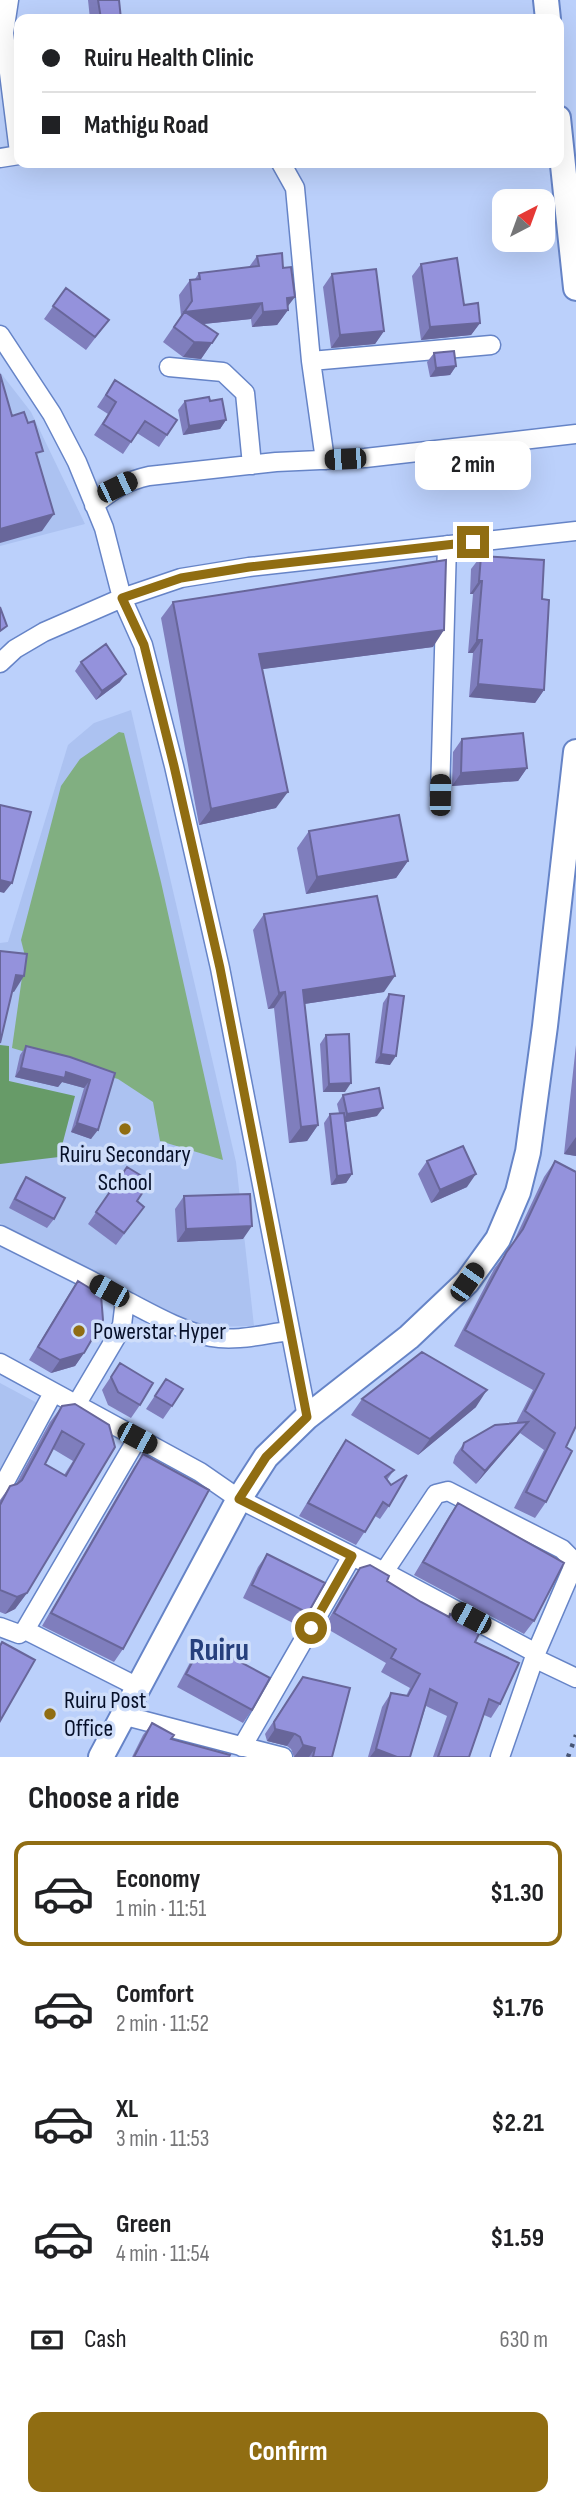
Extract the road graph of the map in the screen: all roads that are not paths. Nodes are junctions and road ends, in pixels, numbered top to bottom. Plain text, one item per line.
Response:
1 (9, 0) edge
2 (14, 118) edge
3 (564, 150) edge
4 (284, 168) edge
5 (571, 188) edge
6 (576, 288) edge
7 (0, 335) edge
8 (491, 345) dead end
9 (311, 361) junction
10 (169, 367) dead end
11 (576, 433) edge
12 (325, 460) junction
13 (251, 465) junction
14 (94, 505) junction
15 (576, 531) edge
16 (447, 545) junction
17 (122, 598) junction
18 (0, 663) edge
19 (576, 751) edge
20 (440, 795) dead end
21 (0, 1235) edge
22 (124, 1300) junction
23 (289, 1331) junction
24 (0, 1363) edge
25 (53, 1393) junction
26 (76, 1405) junction
27 (307, 1417) junction
28 (137, 1438) junction
29 (0, 1491) edge
30 (239, 1499) junction
31 (352, 1556) junction
32 (384, 1572) junction
33 (0, 1626) edge
34 (25, 1630) junction
35 (535, 1655) junction
36 (576, 1678) edge
37 (138, 1687) junction
38 (122, 1715) junction
39 (242, 1747) junction
40 (101, 1757) edge
41 (283, 1757) edge
42 (500, 1757) edge

1 - 2 street
3 - 5 main road
4 - 9 street
5 - 6 main road
7 - 14 street
8 - 9 street
9 - 12 street
10 - 13 street
11 - 12 street
12 - 13 street
13 - 14 street
14 - 17 street
15 - 16 street
16 - 17 street
16 - 20 street
17 - 18 street
17 - 23 street
19 - 27 main road
21 - 22 street
22 - 23 street
22 - 26 street
23 - 27 street
24 - 25 street
25 - 26 street
25 - 29 street
26 - 28 street
27 - 30 main road
28 - 30 street
28 - 34 street
30 - 31 street
30 - 37 main road
31 - 32 street
31 - 39 street
32 - 35 street
32 - 35 street
33 - 34 street
34 - 37 street
35 - 36 street
35 - 42 street
37 - 38 main road
38 - 39 street
38 - 40 main road
39 - 41 street

